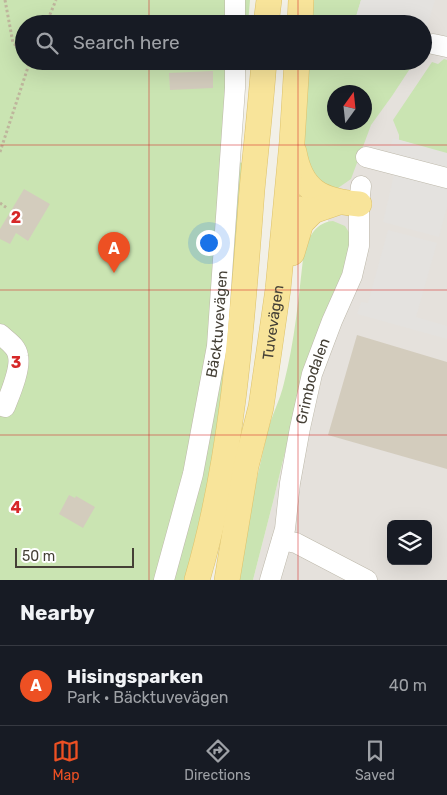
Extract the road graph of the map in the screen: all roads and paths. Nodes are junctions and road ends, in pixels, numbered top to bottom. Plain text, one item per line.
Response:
1 (5, 0) edge
2 (56, 0) edge
3 (235, 0) edge
4 (269, 0) edge
5 (301, 0) edge
6 (50, 15) edge
7 (235, 15) edge
8 (267, 15) edge
9 (300, 15) edge
10 (15, 44) edge
11 (27, 70) edge
12 (235, 70) edge
13 (263, 70) edge
14 (296, 70) edge
15 (260, 103) junction
16 (292, 142) junction
17 (0, 152) edge
18 (366, 157) dead end
19 (447, 178) edge
20 (353, 197) junction
21 (0, 203) edge
22 (286, 207) junction
23 (8, 208) dead end
24 (313, 210) junction
25 (0, 334) edge
26 (5, 407) dead end
27 (261, 407) junction
28 (282, 540) junction
29 (164, 580) edge
30 (197, 580) edge
31 (227, 580) edge
32 (270, 580) edge
33 (367, 580) edge

1 - 10 path
2 - 6 path
3 - 7 street
4 - 8 main road
5 - 9 main road
11 - 17 path
12 - 29 street, Bäcktuvevägen
13 - 15 main road, Tuvevägen
14 - 16 main road, Tuvevägen
15 - 22 main road
15 - 30 main road, Tuvevägen
16 - 20 main road
16 - 22 main road, Tuvevägen
18 - 19 street
20 - 24 main road
20 - 28 street, Grimbodalen
21 - 23 path
22 - 24 main road
22 - 27 main road, Tuvevägen
24 - 27 main road
25 - 26 street
27 - 31 main road, Tuvevägen
28 - 32 street, Grimbodalen
28 - 33 street

